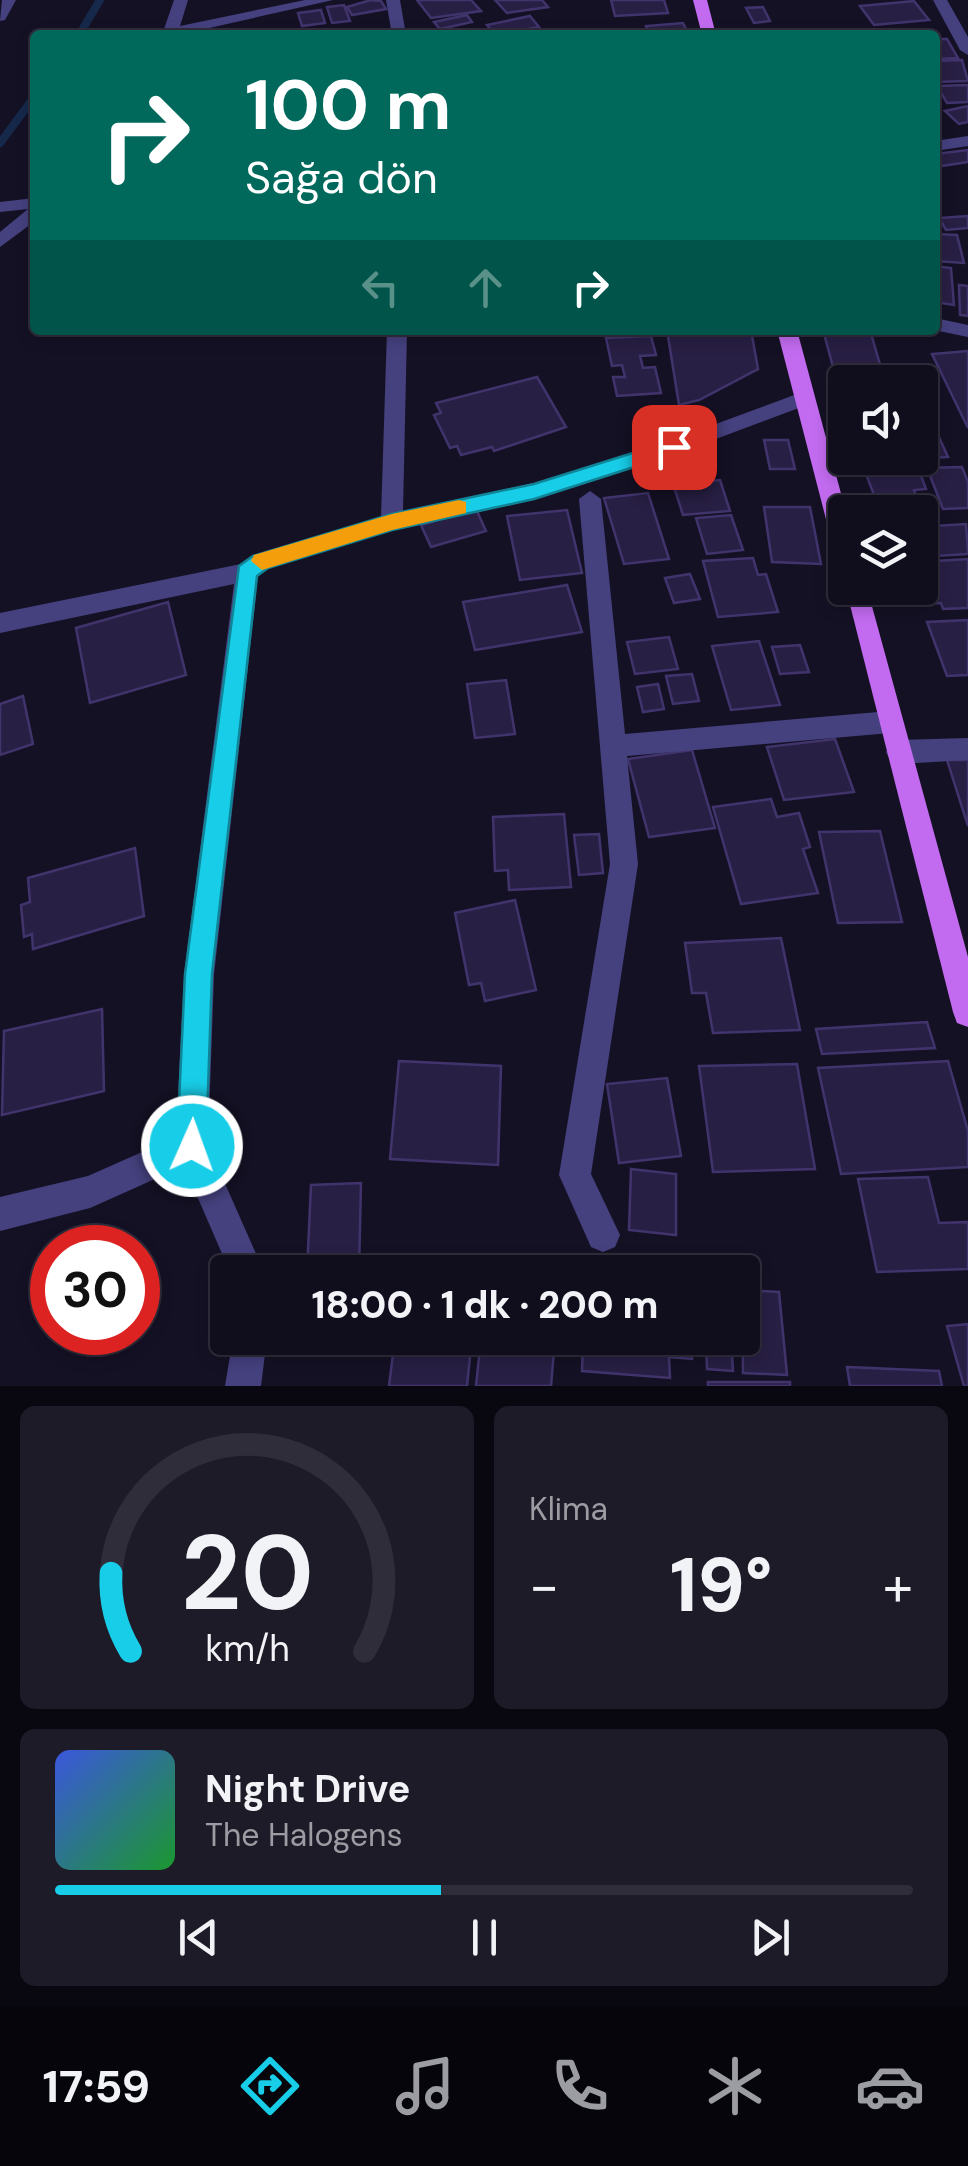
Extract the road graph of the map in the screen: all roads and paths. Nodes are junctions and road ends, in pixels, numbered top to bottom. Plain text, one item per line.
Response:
1 (9, 0) edge
2 (182, 0) edge
3 (326, 0) edge
4 (393, 0) edge
5 (700, 0) edge
6 (940, 0) edge
7 (0, 17) edge
8 (171, 30) edge
9 (188, 30) edge
10 (398, 30) edge
11 (708, 30) edge
12 (965, 41) edge
13 (968, 141) edge
14 (940, 145) edge
15 (30, 216) edge
16 (0, 241) edge
17 (940, 325) edge
18 (968, 331) edge
19 (397, 335) edge
20 (788, 335) edge
21 (805, 398) junction
22 (831, 495) edge
23 (590, 499) dead end
24 (392, 522) junction
25 (247, 572) junction
26 (859, 605) edge
27 (0, 623) edge
28 (890, 722) junction
29 (613, 746) junction
30 (968, 749) edge
31 (900, 752) junction
32 (968, 1012) edge
33 (192, 1146) junction
34 (0, 1214) edge
35 (603, 1235) dead end
36 (240, 1255) edge
37 (248, 1355) edge
38 (243, 1386) edge

1 - 7 street
2 - 8 street
3 - 9 street
4 - 10 street
5 - 11 main road
6 - 12 street
13 - 14 street
15 - 16 street
17 - 18 street
19 - 24 street
20 - 21 main road
21 - 22 main road
21 - 24 street
23 - 29 street
24 - 25 street
25 - 27 street
25 - 33 street
26 - 28 main road
28 - 29 street
28 - 31 main road
29 - 35 street
30 - 31 street
31 - 32 main road
33 - 34 street
33 - 36 street
37 - 38 street

